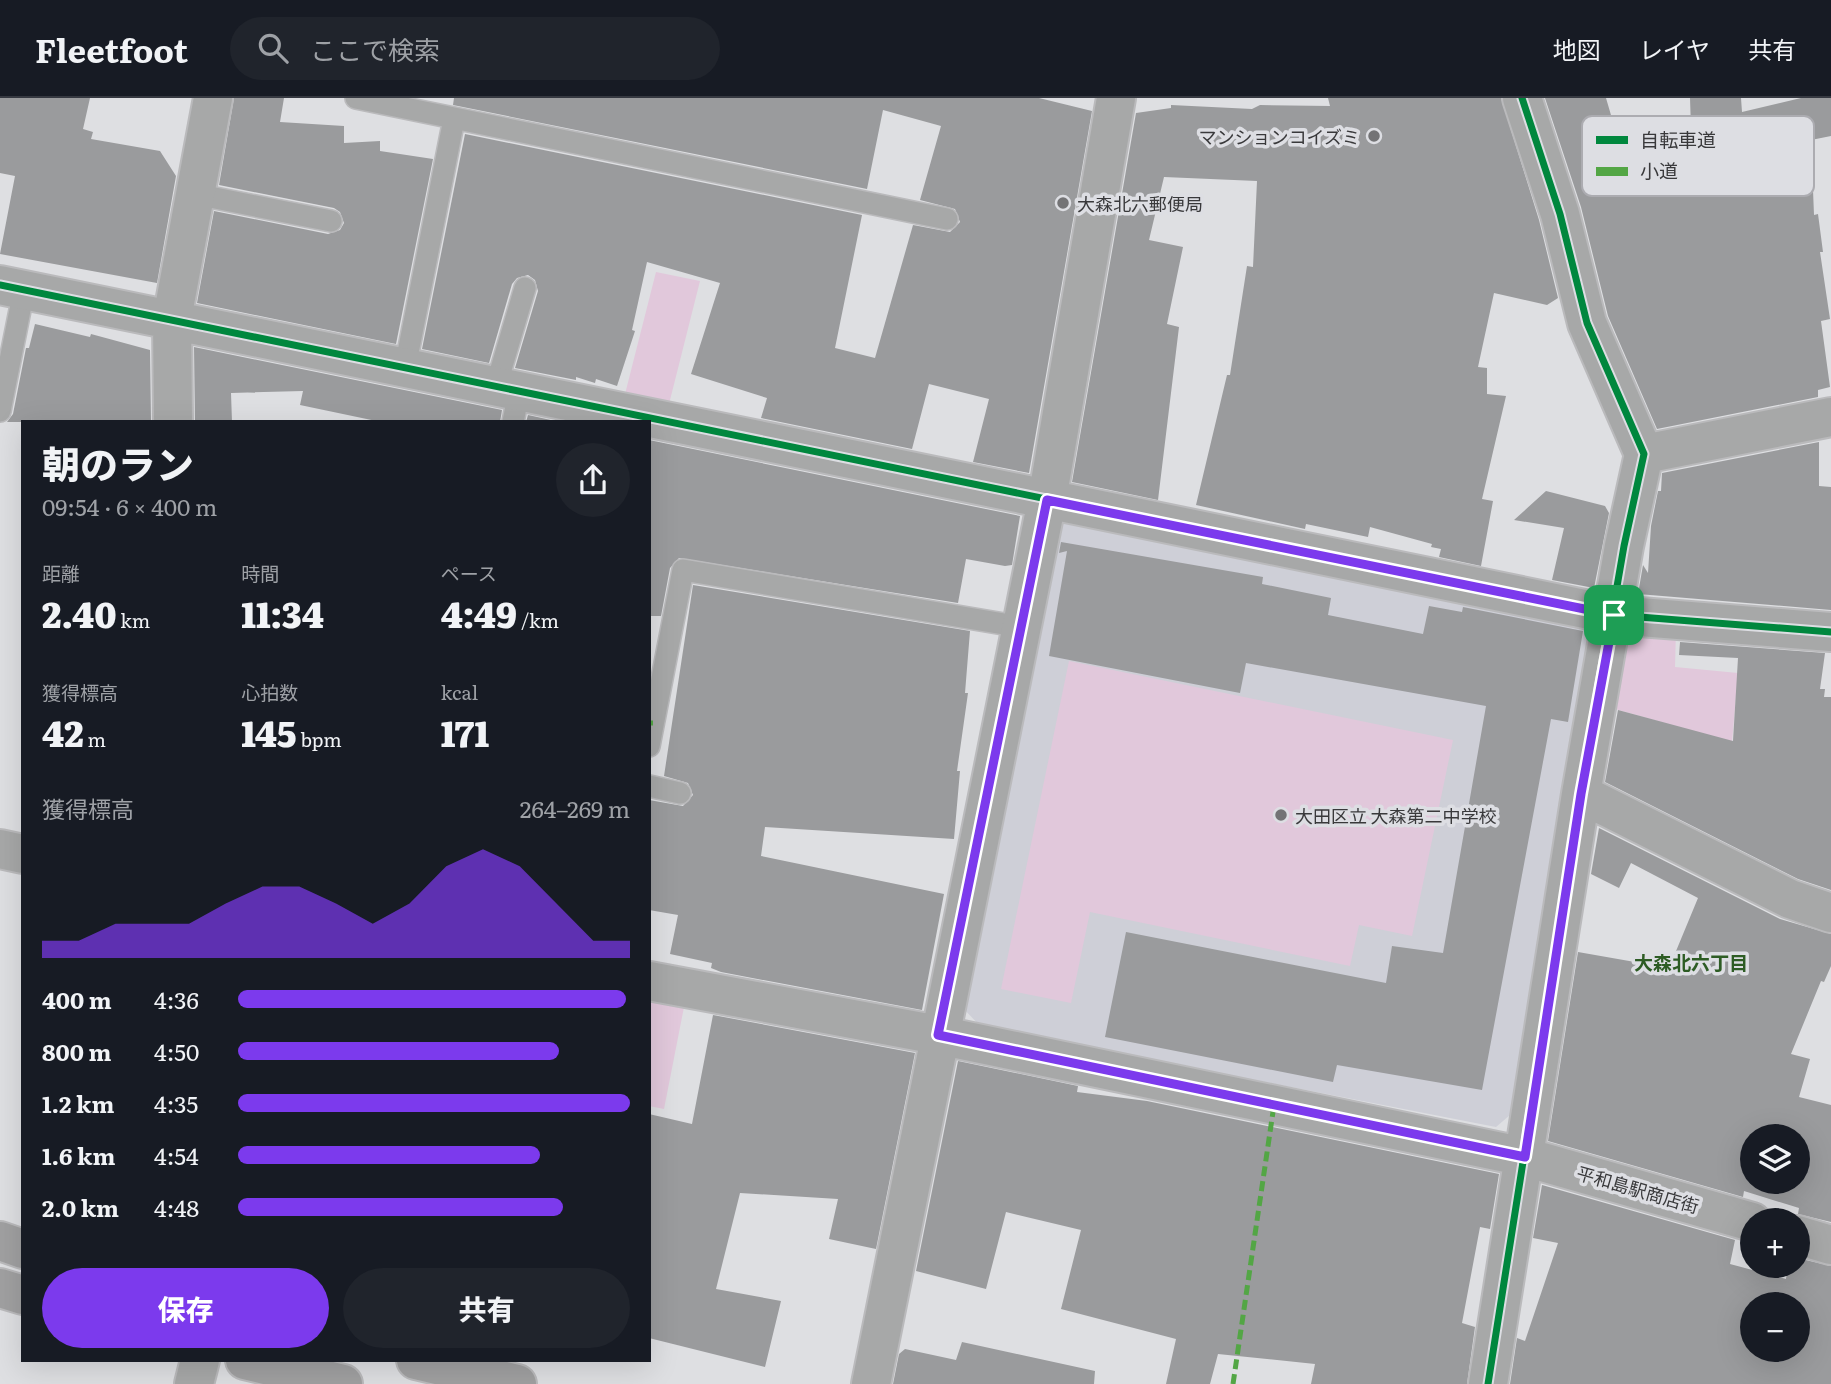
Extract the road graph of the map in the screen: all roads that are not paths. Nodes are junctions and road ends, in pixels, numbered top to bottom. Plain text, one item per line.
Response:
1 (356, 98) edge
2 (1116, 98) edge
3 (1522, 98) edge
4 (205, 99) edge
5 (454, 118) junction
6 (195, 194) junction
7 (947, 219) dead end
8 (331, 221) dead end
9 (12, 287) edge
10 (525, 288) dead end
11 (172, 318) junction
12 (405, 368) junction
13 (509, 400) edge
14 (0, 411) edge
15 (1831, 417) edge
16 (173, 420) edge
17 (617, 420) edge
18 (651, 426) edge
19 (1644, 454) junction
20 (1047, 500) junction
21 (1614, 615) junction
22 (1023, 627) junction
23 (1831, 632) edge
24 (651, 736) edge
25 (651, 786) edge
26 (680, 793) dead end
27 (1581, 794) junction
28 (0, 849) edge
29 (21, 854) edge
30 (1831, 913) edge
31 (651, 981) edge
32 (938, 1035) junction
33 (1525, 1157) junction
34 (1740, 1219) edge
35 (1810, 1239) edge
36 (0, 1241) edge
37 (1831, 1245) edge
38 (21, 1248) edge
39 (0, 1288) edge
40 (21, 1294) edge
41 (200, 1362) edge
42 (253, 1362) edge
43 (424, 1362) edge
44 (194, 1384) edge
45 (343, 1384) edge
46 (517, 1384) edge
47 (871, 1384) edge
48 (1488, 1384) edge

1 - 5 lane
2 - 20 street
3 - 19 street
4 - 6 street
5 - 7 lane
5 - 12 lane
6 - 8 lane
6 - 11 street
9 - 11 street
9 - 14 lane
10 - 13 lane
11 - 12 street
11 - 16 street
12 - 13 street
13 - 17 street
15 - 19 street
18 - 20 street
19 - 21 street
20 - 21 street
20 - 22 street
21 - 23 street
21 - 27 street
22 - 24 lane
22 - 32 street
25 - 26 lane
27 - 30 street
27 - 33 street
28 - 29 street
31 - 32 street, 平和島駅商店街
32 - 33 street, 平和島駅商店街
32 - 47 street
33 - 34 street, 平和島駅商店街
33 - 48 street
35 - 37 street
36 - 38 main road
39 - 40 main road
41 - 44 street
42 - 45 main road
43 - 46 main road

